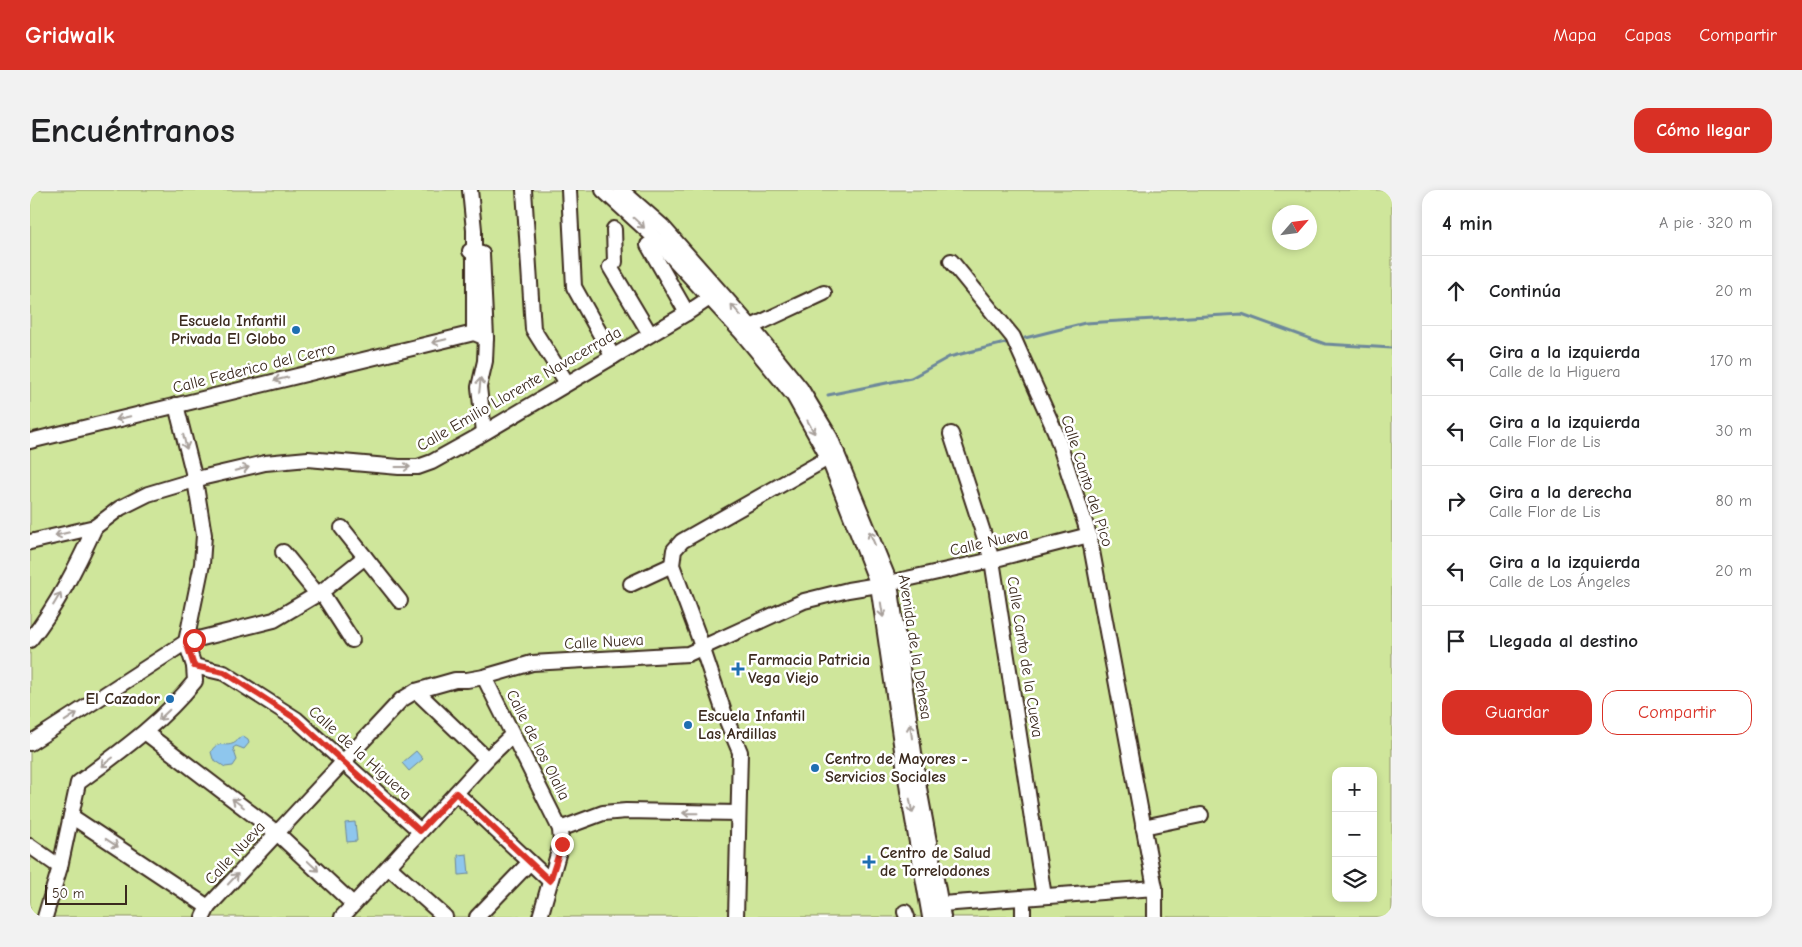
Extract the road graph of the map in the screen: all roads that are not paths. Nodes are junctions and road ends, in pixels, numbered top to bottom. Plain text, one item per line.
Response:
1 (470, 190) edge
2 (524, 190) edge
3 (569, 190) edge
4 (604, 190) edge
5 (622, 190) edge
6 (614, 228) dead end
7 (648, 245) dead end
8 (951, 262) dead end
9 (714, 293) junction
10 (824, 293) dead end
11 (687, 313) junction
12 (747, 330) junction
13 (650, 334) junction
14 (480, 335) junction
15 (613, 357) junction
16 (566, 383) junction
17 (176, 404) junction
18 (484, 432) junction
19 (951, 434) dead end
20 (30, 441) edge
21 (833, 455) junction
22 (194, 480) junction
23 (95, 527) junction
24 (342, 528) dead end
25 (1089, 535) junction
26 (30, 542) edge
27 (283, 552) dead end
28 (365, 557) junction
29 (992, 560) junction
30 (672, 565) junction
31 (631, 584) dead end
32 (884, 584) junction
33 (320, 593) junction
34 (400, 602) dead end
35 (30, 640) edge
36 (352, 640) dead end
37 (186, 642) junction
38 (702, 647) junction
39 (194, 666) junction
40 (484, 677) junction
41 (416, 691) junction
42 (146, 733) junction
43 (512, 734) junction
44 (30, 743) edge
45 (487, 759) junction
46 (343, 762) junction
47 (456, 793) junction
48 (738, 813) junction
49 (1201, 815) dead end
50 (71, 816) junction
51 (1144, 827) junction
52 (560, 829) junction
53 (420, 831) junction
54 (277, 833) junction
55 (30, 846) edge
56 (530, 862) junction
57 (389, 867) junction
58 (60, 868) junction
59 (550, 881) junction
60 (1155, 888) junction
61 (1043, 890) dead end
62 (1023, 898) junction
63 (353, 904) junction
64 (942, 911) edge
65 (206, 912) edge
66 (44, 917) edge
67 (342, 917) edge
68 (444, 917) edge
69 (477, 917) edge
70 (540, 917) edge
71 (736, 917) edge
72 (930, 917) edge
73 (1023, 917) edge
74 (1155, 917) edge

1 - 14 street
2 - 16 street
3 - 15 street
4 -> 9 street, Avenida de la Dehesa
5 - 9 street, Avenida de la Dehesa
6 - 13 street
7 - 11 street
8 - 25 street, Calle Canto del Pico
9 - 11 street, Calle Emilio Llorente Navacerrada
9 - 12 street, Avenida de la Dehesa
10 - 12 street
11 - 13 street, Calle Emilio Llorente Navacerrada
12 - 21 street, Avenida de la Dehesa
13 - 15 street, Calle Emilio Llorente Navacerrada
14 -> 17 street, Calle Federico del Cerro
18 -> 14 street
15 - 16 street, Calle Emilio Llorente Navacerrada
16 - 18 street, Calle Emilio Llorente Navacerrada
17 -> 20 street, Calle Federico del Cerro
17 -> 22 street
22 -> 18 street, Calle Emilio Llorente Navacerrada
19 - 29 street, Calle Canto de la Cueva
21 - 30 street
21 - 32 street, Avenida de la Dehesa
22 - 23 street, Calle Emilio Llorente Navacerrada
22 - 37 street
23 -> 26 street
35 -> 23 street
24 - 28 street
25 - 29 street, Calle Nueva
25 - 51 street, Calle Canto del Pico
27 - 33 street
28 - 33 street
28 - 34 street
29 - 32 street, Calle Nueva
29 - 61 street, Calle Canto de la Cueva
30 - 31 street
30 - 38 street
32 - 38 street, Calle Nueva
64 -> 32 street, Avenida de la Dehesa
32 -> 72 street, Avenida de la Dehesa
33 - 36 street
33 - 37 street
37 - 39 street
44 -> 37 street
38 - 40 street, Calle Nueva
38 - 48 street
39 -> 42 street
39 - 46 street, Calle de la Higuera
40 - 41 street, Calle Nueva
40 - 43 street, Calle de los Olalla
41 - 45 street
41 - 46 street, Calle Nueva
42 -> 50 street
54 -> 42 street
43 - 45 street
43 - 52 street, Calle de los Olalla
45 - 47 street
46 - 53 street, Calle de la Higuera
46 - 54 street, Calle Nueva
47 - 53 street
47 - 56 street
48 -> 52 street
48 - 71 street
49 - 51 street
50 - 58 street
50 -> 65 street
51 - 60 street, Calle Canto del Pico
52 - 59 street
53 - 57 street
54 -> 63 street
65 -> 54 street, Calle Nueva
55 - 58 street
56 - 59 street
56 - 69 street
57 - 63 street
57 - 68 street
58 - 66 street
59 - 70 street
60 - 62 street
60 - 74 street, Calle Canto del Pico
62 - 64 street
62 - 73 street
63 - 67 street

